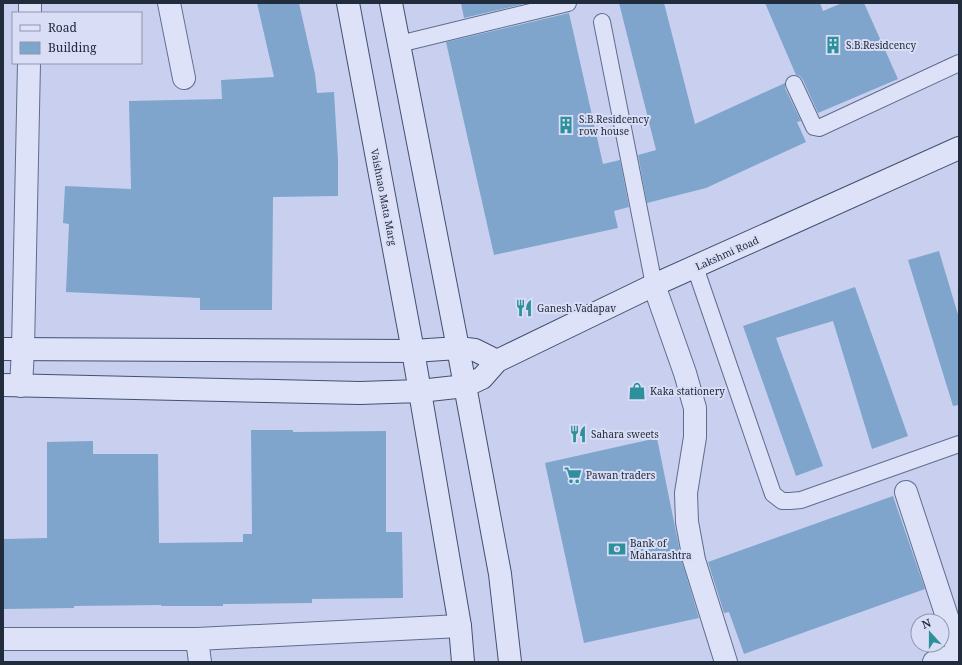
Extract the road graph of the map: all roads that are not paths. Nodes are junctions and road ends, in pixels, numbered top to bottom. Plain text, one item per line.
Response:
1 (169, 3) edge
2 (348, 3) edge
3 (391, 3) edge
4 (568, 3) edge
5 (602, 22) dead end
6 (399, 44) junction
7 (959, 63) edge
8 (29, 64) edge
9 (184, 78) dead end
10 (794, 84) dead end
11 (959, 148) edge
12 (695, 267) junction
13 (654, 285) junction
14 (458, 348) junction
15 (13, 349) edge
16 (414, 351) junction
17 (497, 361) junction
18 (12, 386) edge
19 (465, 386) junction
20 (420, 391) junction
21 (959, 444) edge
22 (906, 492) dead end
23 (460, 626) junction
24 (3, 639) edge
25 (197, 639) junction
26 (959, 654) edge
27 (200, 662) edge
28 (463, 662) edge
29 (510, 662) edge
30 (726, 662) edge
31 (934, 662) edge

1 - 9 main road
2 - 16 main road, Vaishnao Mata Marg
3 - 6 main road
4 - 6 lane
5 - 13 lane
6 - 14 main road
7 - 10 lane
8 - 15 main road
11 - 12 main road, Lakshmi Road
12 - 13 main road, Lakshmi Road
12 - 21 lane
13 - 17 main road, Lakshmi Road
13 - 30 main road
14 - 16 main road
14 - 17 main road
14 - 19 main road
15 - 16 main road
15 - 18 main road
16 - 20 main road, Vaishnao Mata Marg
17 - 19 main road, Lakshmi Road
18 - 20 main road
19 - 20 main road
19 - 29 main road
20 - 23 main road, Vaishnao Mata Marg
22 - 26 main road
23 - 25 main road
23 - 28 main road, Vaishnao Mata Marg
24 - 25 main road
25 - 27 main road
26 - 31 main road

